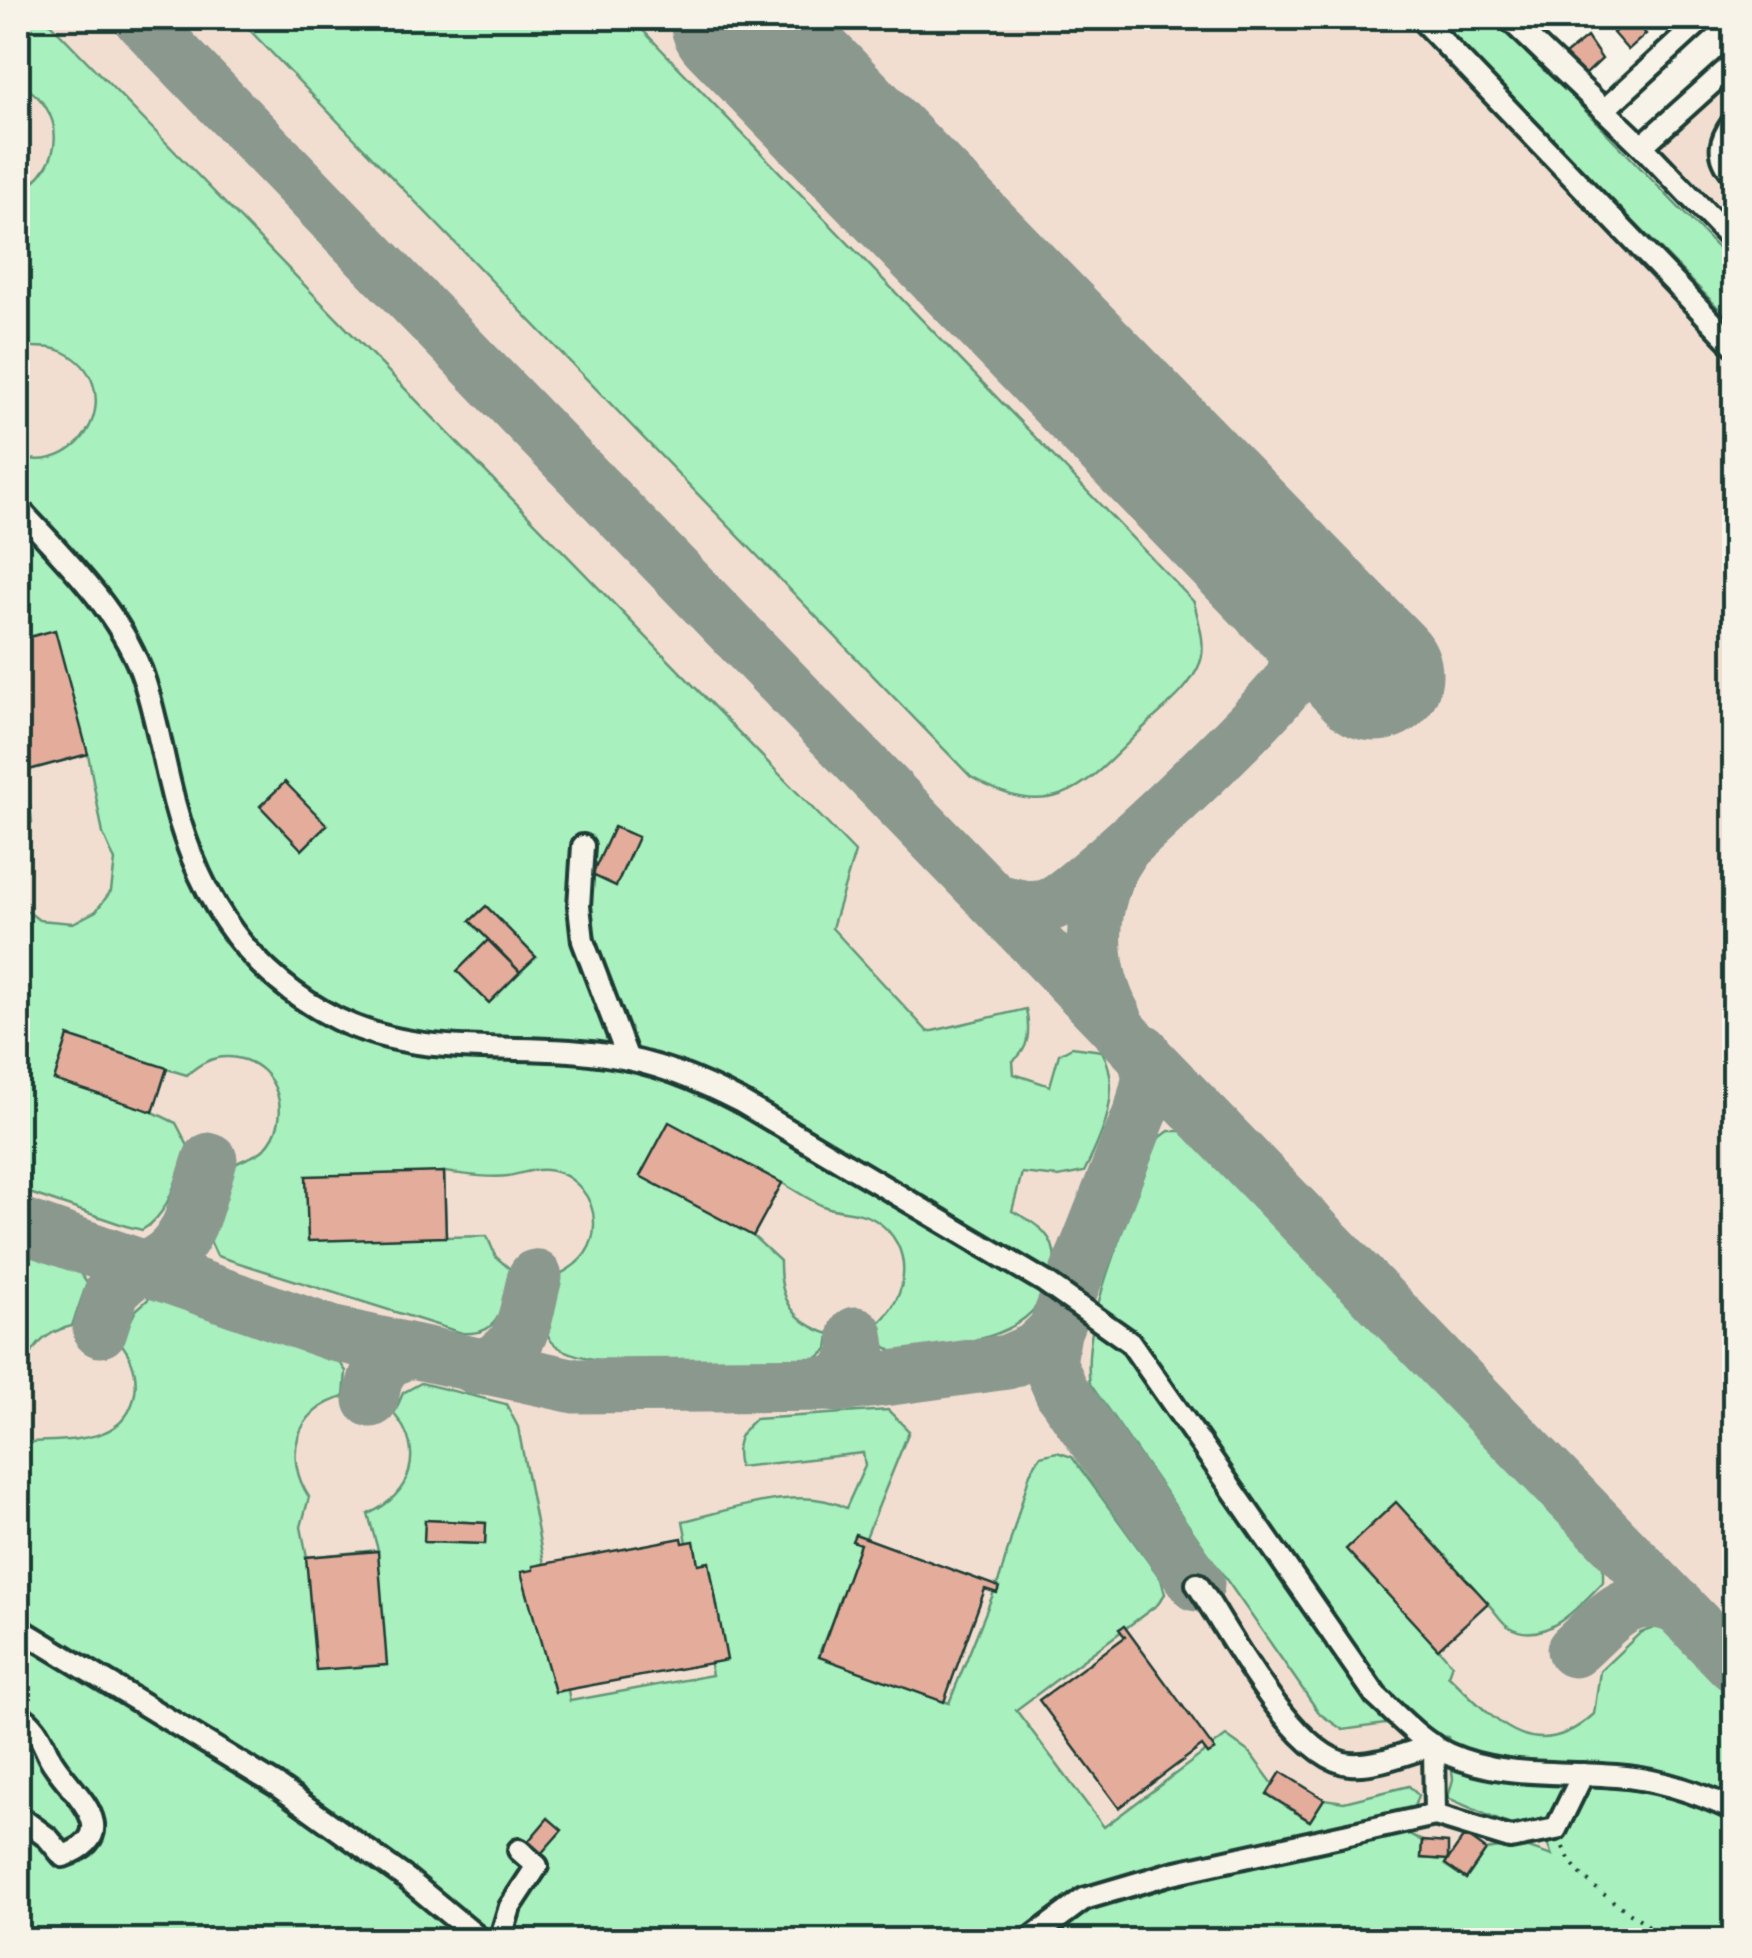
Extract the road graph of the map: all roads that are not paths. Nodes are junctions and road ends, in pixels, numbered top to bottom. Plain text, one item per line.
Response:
1 (1420, 18) edge
2 (1508, 18) edge
3 (1704, 18) edge
4 (1734, 62) edge
5 (1604, 110) junction
6 (1734, 121) edge
7 (1642, 146) junction
8 (1734, 174) edge
9 (1734, 242) edge
10 (1734, 345) edge
11 (18, 508) edge
12 (583, 846) dead end
13 (628, 1058) junction
14 (1197, 1584) dead end
15 (18, 1628) edge
16 (18, 1714) edge
17 (1434, 1744) junction
18 (1583, 1774) junction
19 (1734, 1810) edge
20 (1435, 1815) junction
21 (18, 1816) edge
22 (519, 1850) dead end
23 (481, 1940) edge
24 (500, 1940) edge
25 (1028, 1940) edge

1 - 10 street
2 - 5 street
3 - 5 street
4 - 7 street
5 - 7 street
6 - 8 street
7 - 9 street
11 - 13 street
12 - 13 street
13 - 17 street
14 - 17 street
15 - 23 street
16 - 21 street
17 - 18 street
17 - 20 street
18 - 19 street
18 - 20 street
20 - 25 street
22 - 24 street

